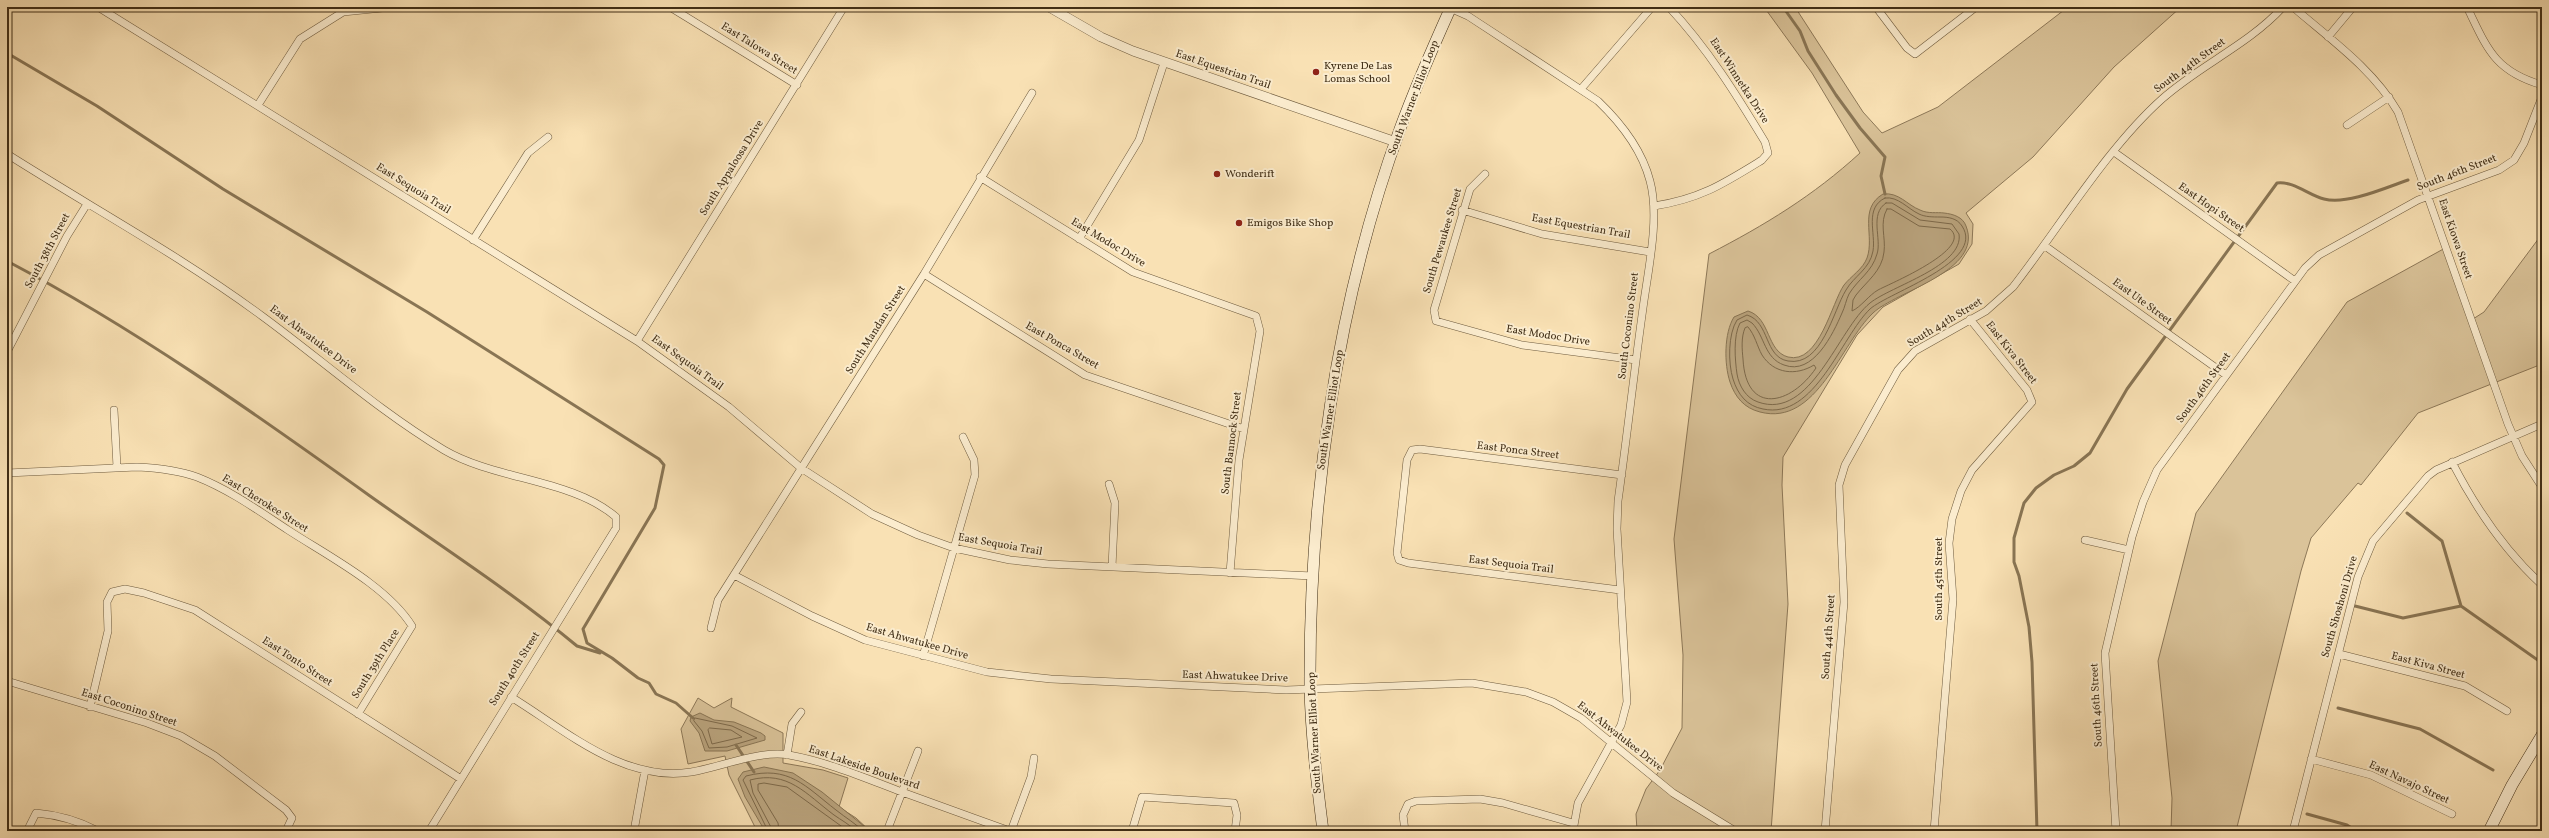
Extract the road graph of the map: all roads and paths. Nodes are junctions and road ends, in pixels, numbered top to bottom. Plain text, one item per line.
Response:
1 (98, 7) edge
2 (392, 7) edge
3 (670, 7) edge
4 (844, 7) edge
5 (1049, 7) edge
6 (1652, 7) edge
7 (1669, 7) edge
8 (1876, 7) edge
9 (1976, 7) edge
10 (2283, 7) edge
11 (2293, 7) edge
12 (2353, 7) edge
13 (2467, 7) edge
14 (1450, 8) edge
15 (2328, 37) junction
16 (1164, 63) junction
17 (797, 85) junction
18 (2542, 85) edge
19 (1581, 89) junction
20 (1032, 93) dead end
21 (2389, 97) junction
22 (2542, 97) edge
23 (258, 105) junction
24 (2346, 125) dead end
25 (548, 137) dead end
26 (1396, 142) junction
27 (2114, 152) junction
28 (7, 154) edge
29 (1485, 174) dead end
30 (980, 177) junction
31 (2429, 196) junction
32 (87, 204) junction
33 (1654, 206) junction
34 (1462, 210) junction
35 (1078, 239) junction
36 (472, 240) junction
37 (2045, 246) junction
38 (1650, 252) junction
39 (924, 274) junction
40 (2295, 281) junction
41 (1256, 316) joint
42 (1970, 319) junction
43 (1436, 321) joint
44 (637, 341) junction
45 (7, 351) edge
46 (1636, 360) junction
47 (2226, 375) junction
48 (2032, 402) joint
49 (114, 410) dead end
50 (2542, 424) edge
51 (1244, 429) junction
52 (963, 437) dead end
53 (2514, 437) junction
54 (2452, 462) junction
55 (117, 467) junction
56 (801, 468) junction
57 (7, 472) edge
58 (1622, 475) junction
59 (1109, 484) dead end
60 (2542, 487) edge
61 (616, 517) joint
62 (2085, 540) dead end
63 (954, 548) junction
64 (2129, 550) junction
65 (1399, 560) joint
66 (1112, 568) junction
67 (1230, 573) junction
68 (734, 575) junction
69 (1313, 576) junction
70 (2542, 585) edge
71 (1620, 590) junction
72 (412, 626) joint
73 (710, 628) dead end
74 (2339, 654) junction
75 (923, 656) junction
76 (7, 681) edge
77 (1310, 688) junction
78 (511, 697) junction
79 (90, 707) junction
80 (2507, 711) dead end
81 (801, 712) dead end
82 (358, 714) junction
83 (2542, 735) edge
84 (1612, 742) junction
85 (918, 751) dead end
86 (787, 755) junction
87 (1034, 758) dead end
88 (2312, 759) junction
89 (645, 770) junction
90 (461, 779) junction
91 (901, 792) junction
92 (2452, 814) dead end
93 (1573, 823) junction
94 (27, 831) edge
95 (98, 831) edge
96 (286, 831) edge
97 (429, 831) edge
98 (634, 831) edge
99 (887, 831) edge
100 (1011, 831) edge
101 (1132, 831) edge
102 (1235, 831) edge
103 (1322, 831) edge
104 (1405, 831) edge
105 (1573, 831) edge
106 (1735, 831) edge
107 (1825, 831) edge
108 (1934, 831) edge
109 (2116, 831) edge
110 (2293, 831) edge
111 (2489, 831) edge

1 - 23 street, East Sequoia Trail
2 - 23 street
3 - 17 street, East Talowa Street
4 - 17 street, South Appaloosa Drive
5 - 16 street, East Equestrian Trail
6 - 19 street
7 - 33 street, East Winnetka Drive
8 - 9 street
10 - 27 street, South 44th Street
11 - 15 street, East Kiowa Street
12 - 15 street
13 - 18 street
14 - 19 street, South Coconino Street
14 - 26 main road, South Warner Elliot Loop
15 - 21 street, East Kiowa Street
16 - 26 street, East Equestrian Trail
16 - 35 street
17 - 44 street, South Appaloosa Drive
19 - 33 street, South Coconino Street
20 - 30 street, South Mandan Street
21 - 24 street
21 - 31 street, East Kiowa Street
22 - 31 street, South 46th Street
23 - 36 street, East Sequoia Trail
25 - 36 street
26 - 69 main road, South Warner Elliot Loop
27 - 37 street, South 44th Street
27 - 40 street, East Hopi Street
28 - 32 street, East Ahwatukee Drive
29 - 34 street, South Pewaukee Street
30 - 35 street, East Modoc Drive
30 - 39 street, South Mandan Street
31 - 40 street, South 46th Street
31 - 53 street, East Kiowa Street
32 - 45 street, South 38th Street
32 - 61 street, East Ahwatukee Drive
33 - 38 street, South Coconino Street
34 - 38 street, East Equestrian Trail
34 - 43 street, South Pewaukee Street
35 - 41 street, East Modoc Drive
36 - 44 street, East Sequoia Trail
37 - 42 street, South 44th Street
37 - 47 street, East Ute Street
38 - 46 street, South Coconino Street
39 - 51 street, East Ponca Street
39 - 56 street, South Mandan Street
40 - 47 street, South 46th Street
41 - 51 street, South Bannock Street
42 - 48 street, East Kiva Street
42 - 107 street, South 44th Street
43 - 46 street, East Modoc Drive
44 - 56 street, East Sequoia Trail
46 - 58 street, South Coconino Street
47 - 64 street, South 46th Street
48 - 108 street, South 45th Street
49 - 55 street
50 - 53 street, South Shoshoni Drive
51 - 67 street, South Bannock Street
52 - 63 street
53 - 54 street, South Shoshoni Drive
53 - 60 street, East Kiowa Street
54 - 70 street
54 - 74 street, South Shoshoni Drive
55 - 57 street, East Cherokee Street
55 - 72 street, East Cherokee Street
56 - 63 street, East Sequoia Trail
56 - 68 street, South Mandan Street
58 - 65 street, East Ponca Street
58 - 71 street, South Coconino Street
59 - 66 street
61 - 78 street, South 40th Street
62 - 64 street
63 - 66 street, East Sequoia Trail
63 - 75 street
64 - 109 street, South 46th Street
65 - 71 street, East Sequoia Trail
66 - 67 street, East Sequoia Trail
67 - 69 street, East Sequoia Trail
68 - 73 street, South Mandan Street
68 - 75 street, East Ahwatukee Drive
69 - 77 main road, South Warner Elliot Loop
71 - 84 street, South Coconino Street
72 - 82 street, South 39th Place
74 - 80 street, East Kiva Street
74 - 88 street, South Shoshoni Drive
75 - 77 street, East Ahwatukee Drive
76 - 79 street, East Coconino Street
77 - 84 street, East Ahwatukee Drive
77 - 103 main road, South Warner Elliot Loop
78 - 89 street, East Lakeside Boulevard
78 - 90 street, South 40th Street
79 - 82 street, East Tonto Street
79 - 96 street, East Coconino Street
81 - 86 street
82 - 90 street, East Tonto Street
83 - 111 main road
84 - 93 street, South Coconino Street
84 - 106 street, East Ahwatukee Drive
85 - 91 street
86 - 89 street, East Lakeside Boulevard
86 - 91 street, East Lakeside Boulevard
87 - 100 street
88 - 92 street, East Navajo Street
88 - 110 street, South Shoshoni Drive
89 - 98 street
90 - 97 street, South 40th Street
91 - 99 street
91 - 100 street, East Lakeside Boulevard
93 - 104 street
93 - 105 street, South Coconino Street
94 - 95 street
101 - 102 street

